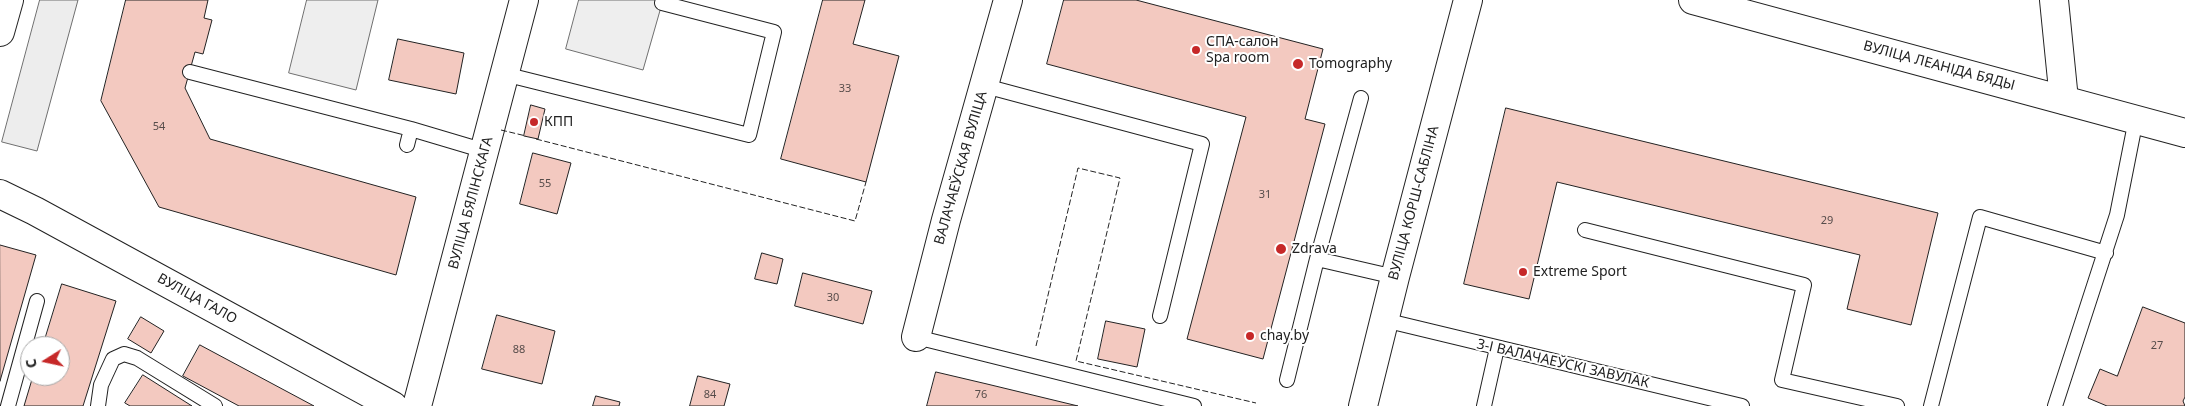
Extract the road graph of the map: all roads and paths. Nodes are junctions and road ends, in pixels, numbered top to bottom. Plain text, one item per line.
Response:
1 (9, 0) edge
2 (524, 0) edge
3 (1008, 0) edge
4 (1468, 0) edge
5 (1694, 0) edge
6 (2054, 0) edge
7 (662, 3) dead end
8 (0, 32) edge
9 (190, 72) dead end
10 (504, 74) junction
11 (985, 86) junction
12 (1361, 98) dead end
13 (2064, 100) junction
14 (2136, 119) junction
15 (411, 129) junction
16 (2185, 134) edge
17 (407, 145) dead end
18 (485, 151) junction
19 (0, 194) edge
20 (1585, 230) dead end
21 (2106, 253) junction
22 (1317, 259) junction
23 (1395, 277) junction
24 (37, 301) dead end
25 (1160, 316) dead end
26 (1384, 320) junction
27 (916, 337) joint
28 (1497, 348) junction
29 (1288, 380) dead end
30 (8, 406) edge
31 (98, 406) edge
32 (216, 406) edge
33 (393, 406) edge
34 (417, 406) edge
35 (1194, 406) edge
36 (1363, 406) edge
37 (1484, 406) edge
38 (1742, 406) edge
39 (1897, 406) edge
40 (1931, 406) edge
41 (2055, 406) edge

1 - 8 street
2 - 10 street, ВУЛІЦА БЯЛІНСКАГА
3 - 11 street, ВАЛАЧАЕЎСКАЯ ВУЛІЦА
4 - 23 street, ВУЛІЦА КОРШ-САБЛІНА
5 - 13 street, ВУЛІЦА ЛЕАНІДА БЯДЫ
6 - 13 street
7 - 10 lane
9 - 15 lane
10 - 18 street, ВУЛІЦА БЯЛІНСКАГА
11 - 25 lane
11 - 27 street, ВАЛАЧАЕЎСКАЯ ВУЛІЦА
12 - 22 lane
13 - 14 street, ВУЛІЦА ЛЕАНІДА БЯДЫ
14 - 16 street, ВУЛІЦА ЛЕАНІДА БЯДЫ
14 - 21 lane
15 - 17 lane
15 - 18 lane
18 - 34 street, ВУЛІЦА БЯЛІНСКАГА
19 - 33 street, ВУЛІЦА ГАЛО
20 - 39 lane
21 - 40 lane
21 - 41 lane
22 - 23 lane
22 - 29 lane
23 - 26 street, ВУЛІЦА КОРШ-САБЛІНА
24 - 30 lane
26 - 28 lane, 3-І ВАЛАЧАЕЎСКІ ЗАВУЛАК
26 - 36 street, ВУЛІЦА КОРШ-САБЛІНА
27 - 35 lane
28 - 37 lane
28 - 38 lane, 3-І ВАЛАЧАЕЎСКІ ЗАВУЛАК
31 - 32 lane

